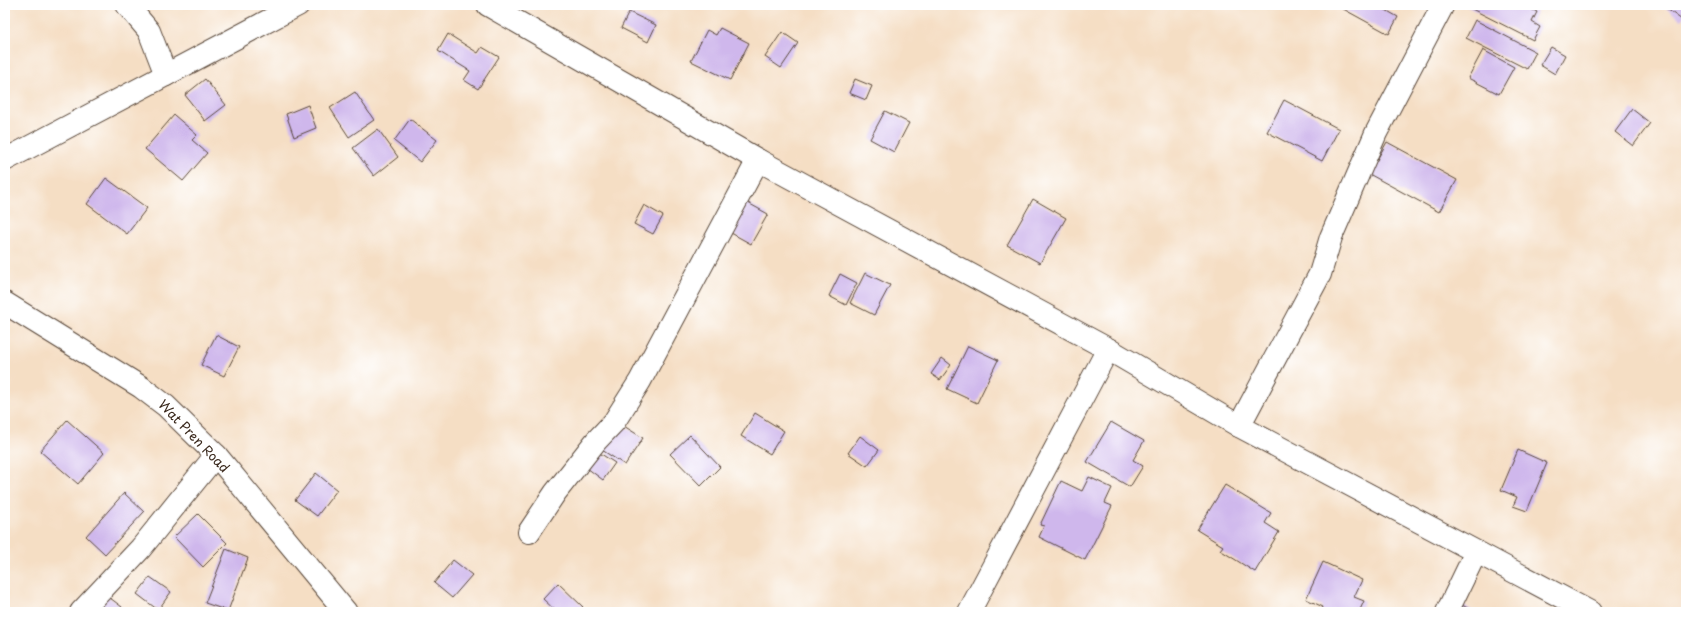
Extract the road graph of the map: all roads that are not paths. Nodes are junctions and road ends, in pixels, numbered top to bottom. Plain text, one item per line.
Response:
1 (127, 5) edge
2 (298, 5) edge
3 (488, 5) edge
4 (1444, 5) edge
5 (166, 74) junction
6 (5, 160) edge
7 (758, 160) junction
8 (5, 304) edge
9 (1108, 349) junction
10 (1239, 426) junction
11 (216, 455) junction
12 (529, 532) dead end
13 (1476, 552) junction
14 (81, 612) edge
15 (346, 612) edge
16 (969, 612) edge
17 (1447, 612) edge
18 (1590, 612) edge

1 - 5 street
2 - 5 street
3 - 7 street
4 - 10 street
5 - 6 street
7 - 9 street
7 - 12 street
8 - 11 street, Wat Pren Road
9 - 10 street
9 - 16 street
10 - 13 street
11 - 14 street
11 - 15 street, Wat Pren Road
13 - 17 street
13 - 18 street

